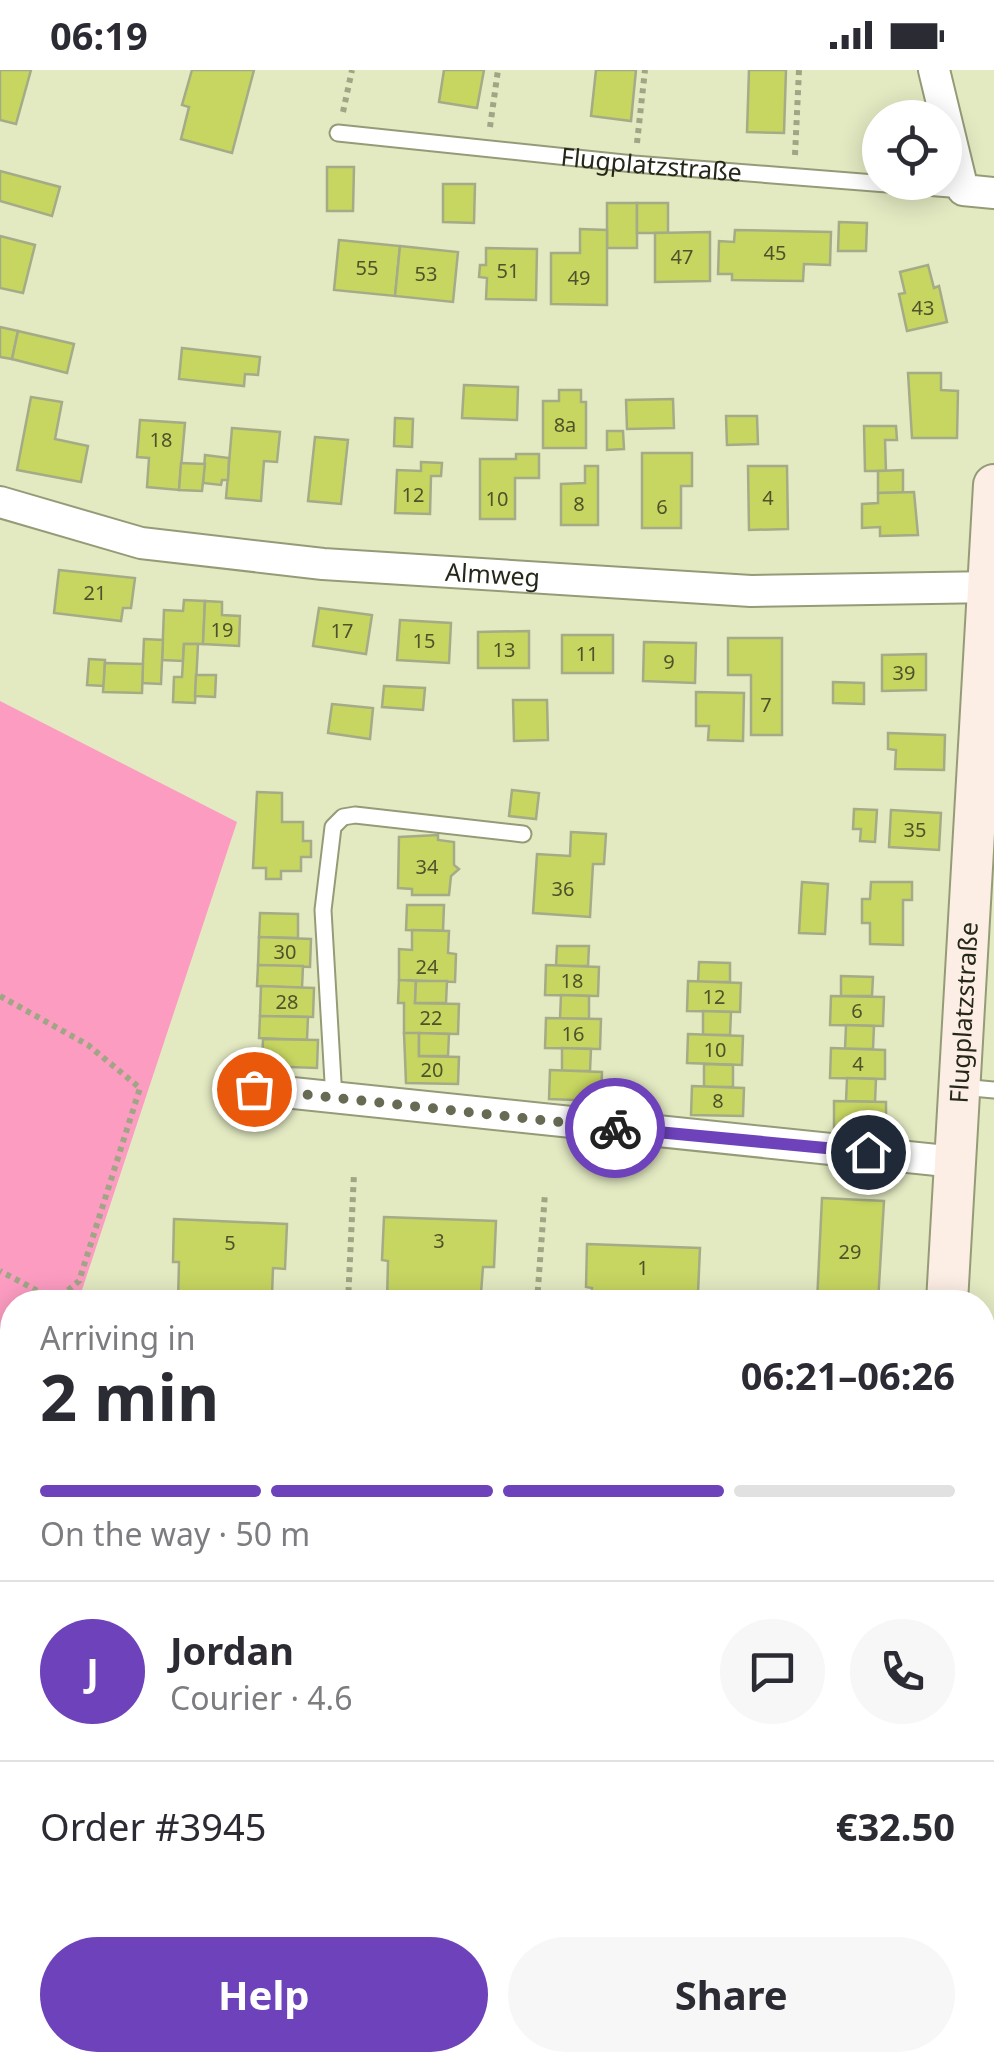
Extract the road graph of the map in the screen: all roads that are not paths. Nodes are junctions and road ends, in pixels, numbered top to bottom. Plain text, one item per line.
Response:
1 (934, 70) edge
2 (338, 133) road end
3 (979, 192) edge
4 (994, 485) edge
5 (0, 502) edge
6 (990, 587) edge
7 (523, 834) dead end
8 (254, 1089) dead end
9 (977, 1089) edge
10 (334, 1099) junction
11 (956, 1162) junction
12 (948, 1290) edge

1 - 3 street, Flugplatzstraße
2 - 3 lane, Flugplatzstraße
4 - 6 street, Flugplatzstraße
5 - 6 street, Almweg
6 - 9 street, Flugplatzstraße
7 - 10 lane
8 - 10 street
9 - 11 street, Flugplatzstraße
10 - 11 street
11 - 12 street, Flugplatzstraße

